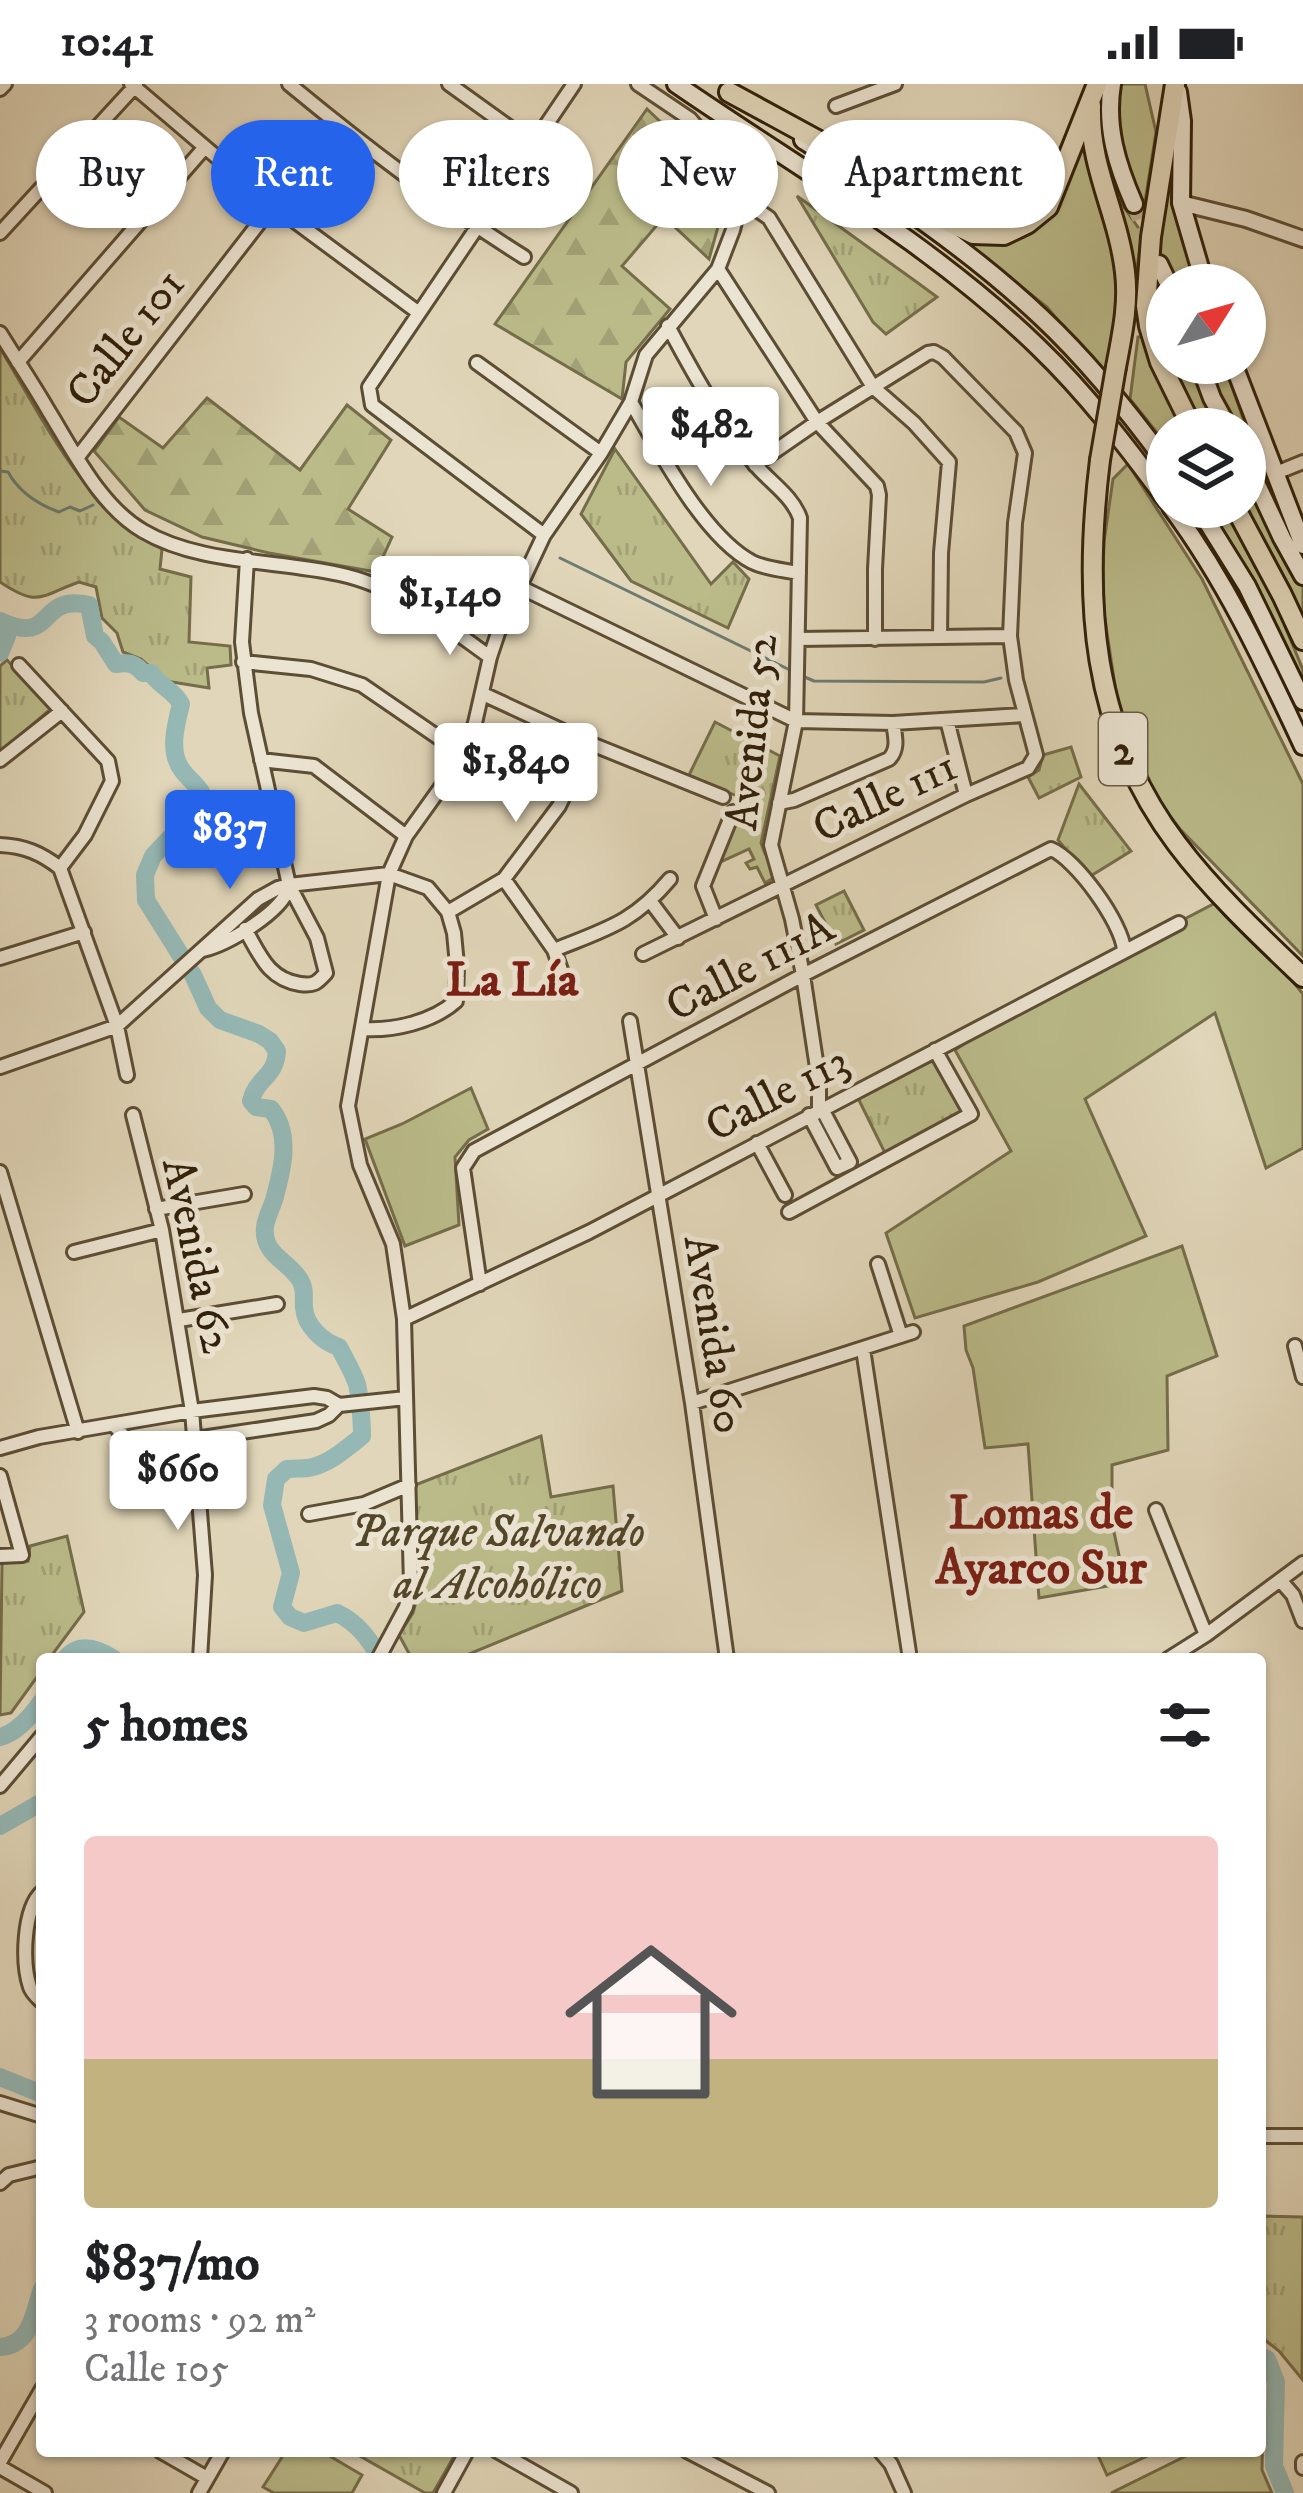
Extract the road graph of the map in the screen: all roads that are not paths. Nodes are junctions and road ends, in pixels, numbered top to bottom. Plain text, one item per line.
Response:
1 (289, 84) edge
2 (449, 84) edge
3 (574, 84) edge
4 (638, 84) edge
5 (676, 84) edge
6 (895, 84) edge
7 (1112, 84) edge
8 (1176, 84) edge
9 (134, 85) edge
10 (723, 88) edge
11 (1094, 88) edge
12 (836, 106) dead end
13 (499, 120) edge
14 (550, 120) edge
15 (691, 120) edge
16 (205, 148) junction
17 (211, 153) edge
18 (399, 171) edge
19 (1181, 203) junction
20 (1134, 204) tunnel mouth
21 (255, 228) edge
22 (304, 228) edge
23 (475, 228) edge
24 (478, 228) edge
25 (733, 228) edge
26 (775, 228) edge
27 (0, 232) edge
28 (1303, 239) edge
29 (524, 257) dead end
30 (1199, 264) edge
31 (718, 269) junction
32 (419, 313) junction
33 (668, 326) junction
34 (0, 332) edge
35 (18, 362) junction
36 (477, 363) dead end
37 (1241, 384) edge
38 (873, 387) junction
39 (631, 402) junction
40 (1183, 408) edge
41 (817, 422) junction
42 (1146, 437) edge
43 (601, 453) junction
44 (76, 458) junction
45 (1303, 462) edge
46 (1266, 464) edge
47 (755, 465) junction
48 (1276, 473) junction
49 (1146, 475) edge
50 (1266, 504) edge
51 (1186, 528) edge
52 (1211, 528) edge
53 (1246, 528) edge
54 (544, 536) junction
55 (1282, 538) junction
56 (1303, 545) edge
57 (247, 559) junction
58 (799, 573) junction
59 (1303, 576) edge
60 (520, 587) junction
61 (1010, 636) junction
62 (940, 638) junction
63 (798, 639) junction
64 (875, 639) junction
65 (1303, 640) edge
66 (490, 657) junction
67 (244, 662) junction
68 (19, 665) dead end
69 (483, 694) junction
70 (1303, 700) edge
71 (62, 711) junction
72 (1024, 715) junction
73 (947, 720) junction
74 (796, 721) junction
75 (893, 722) junction
76 (589, 742) junction
77 (1303, 746) edge
78 (464, 755) junction
79 (0, 760) edge
80 (261, 760) junction
81 (966, 795) junction
82 (723, 797) dead end
83 (779, 803) junction
84 (733, 812) dead end
85 (406, 836) junction
86 (0, 845) edge
87 (60, 868) junction
88 (388, 874) junction
89 (504, 879) junction
90 (670, 879) dead end
91 (782, 885) junction
92 (290, 886) junction
93 (651, 902) junction
94 (448, 912) junction
95 (716, 919) junction
96 (1179, 923) dead end
97 (245, 929) junction
98 (84, 932) junction
99 (678, 938) junction
100 (554, 950) junction
101 (1124, 950) junction
102 (643, 954) dead end
103 (0, 958) edge
104 (192, 959) junction
105 (802, 975) junction
106 (1303, 977) edge
107 (568, 990) dead end
108 (630, 1022) dead end
109 (116, 1026) junction
110 (363, 1029) junction
111 (935, 1050) junction
112 (636, 1066) junction
113 (0, 1067) edge
114 (127, 1075) dead end
115 (817, 1112) junction
116 (133, 1114) dead end
117 (757, 1143) junction
118 (0, 1172) edge
119 (244, 1194) dead end
120 (657, 1195) junction
121 (785, 1196) dead end
122 (156, 1208) junction
123 (788, 1212) dead end
124 (161, 1229) junction
125 (74, 1252) dead end
126 (878, 1264) dead end
127 (480, 1284) junction
128 (277, 1304) dead end
129 (404, 1319) junction
130 (179, 1320) junction
131 (1294, 1346) dead end
132 (863, 1349) junction
133 (1303, 1377) edge
134 (406, 1398) junction
135 (692, 1403) junction
136 (344, 1404) junction
137 (192, 1411) junction
138 (114, 1426) junction
139 (78, 1432) junction
140 (194, 1438) junction
141 (0, 1448) edge
142 (0, 1476) edge
143 (409, 1485) junction
144 (1156, 1510) dead end
145 (309, 1514) dead end
146 (0, 1556) edge
147 (1303, 1563) edge
148 (1280, 1580) junction
149 (1303, 1621) edge
150 (1206, 1635) junction
151 (203, 1653) edge
152 (381, 1653) edge
153 (726, 1653) edge
154 (909, 1653) edge
155 (1178, 1653) edge
156 (36, 1743) edge
157 (0, 1786) edge
158 (36, 1897) edge
159 (36, 1995) edge
160 (0, 2103) edge
161 (36, 2114) edge
162 (1266, 2136) edge
163 (1303, 2136) edge
164 (36, 2168) edge
165 (3, 2176) edge
166 (36, 2400) edge
167 (170, 2457) edge
168 (219, 2457) edge
169 (464, 2457) edge
170 (508, 2457) edge
171 (699, 2457) edge
172 (885, 2457) edge
173 (0, 2465) edge
174 (207, 2478) junction
175 (45, 2493) edge
176 (199, 2493) edge
177 (443, 2493) edge
178 (571, 2493) edge
179 (768, 2493) edge
180 (904, 2493) edge

1 - 18 street
2 - 13 street
3 - 14 street
4 - 15 street
5 - 49 main road
6 - 12 street
7 - 20 main road
8 - 19 main road
8 - 40 highway
9 - 16 street
9 - 27 street
10 - 11 highway
10 - 42 main road
11 - 106 highway, 2, bridge
16 - 17 street
16 - 35 street
19 - 28 street
19 - 30 main road
21 - 44 street, Calle 101
22 - 32 street
23 - 32 street
24 - 29 street
25 - 31 street
26 - 38 street
31 - 33 street
31 - 41 street
32 - 54 street
33 - 39 street
33 - 47 street, Avenida 52
34 - 35 street
35 - 44 street
36 - 43 street
37 - 48 main road
38 - 41 street
38 - 61 street
38 - 62 street
39 - 43 street
39 - 58 street
41 - 47 street
41 - 64 street
43 - 54 street
44 - 57 street
45 - 48 street
46 - 48 main road
47 - 58 street, Avenida 52
48 - 55 main road
48 - 56 main road
50 - 55 main road
51 - 77 main road
52 - 70 main road
53 - 65 highway
54 - 60 street
55 - 59 main road
57 - 66 street
57 - 67 street
58 - 63 street, Avenida 52
60 - 66 street
60 - 74 street
61 - 62 street
61 - 72 street
62 - 64 street
63 - 64 street
63 - 74 street, Avenida 52
66 - 69 street
67 - 78 street
67 - 80 street
68 - 71 street
69 - 76 street
69 - 78 street
71 - 79 street
71 - 87 street
72 - 73 street
72 - 81 street, Calle 111
73 - 75 street
73 - 81 street
74 - 75 street
74 - 83 street, Avenida 52
75 - 83 street
76 - 82 street
76 - 89 street
78 - 85 street
80 - 85 street
80 - 92 street
81 - 91 street, Calle 111
83 - 91 street, Avenida 52
84 - 95 street
85 - 88 street
86 - 87 street
87 - 98 street
88 - 92 street
88 - 94 street
88 - 110 street
89 - 94 street
89 - 100 street
90 - 93 street
91 - 95 street, Calle 111
91 - 105 street, Avenida 52
92 - 97 street
92 - 97 street
92 - 104 street
93 - 99 street
93 - 100 street
94 - 110 street
95 - 99 street, Calle 111
96 - 101 street, Calle 113
97 - 104 street
98 - 103 street
98 - 109 street
99 - 102 street, Calle 111
100 - 107 street
101 - 105 street, Calle 111A
101 - 111 street, Calle 113
104 - 109 street
105 - 112 street, Calle 111A
105 - 115 street, Avenida 52
108 - 112 street, Avenida 60
109 - 113 street
109 - 114 street
110 - 129 street
111 - 115 street, Calle 113
111 - 123 street
112 - 120 street, Avenida 60
112 - 127 street, Calle 111A
115 - 117 street, Calle 113
116 - 122 street, Avenida 62
117 - 120 street, Calle 113
117 - 121 street
118 - 139 street
119 - 122 street
120 - 127 street, Calle 113
120 - 135 street, Avenida 60
122 - 124 street, Avenida 62
124 - 125 street
124 - 130 street, Avenida 62
126 - 132 street
127 - 129 street, Calle 113
128 - 130 street
129 - 134 street
130 - 137 street, Avenida 62
131 - 133 street
132 - 135 street
132 - 154 street
134 - 136 street
134 - 143 street
135 - 153 street, Avenida 60
136 - 137 street
136 - 140 street
137 - 138 street
137 - 140 street, Avenida 62
138 - 139 street
138 - 140 street
139 - 141 street
140 - 151 street, Avenida 62
142 - 146 street
143 - 145 street
143 - 152 street
144 - 150 street
147 - 148 street
148 - 149 street
148 - 150 street
150 - 155 street
156 - 157 street
158 - 159 street
160 - 161 street
162 - 163 street
164 - 165 street
166 - 173 street
167 - 174 street
168 - 174 street
169 - 177 street
170 - 178 street
171 - 179 street
172 - 180 street
173 - 175 street
174 - 176 street

